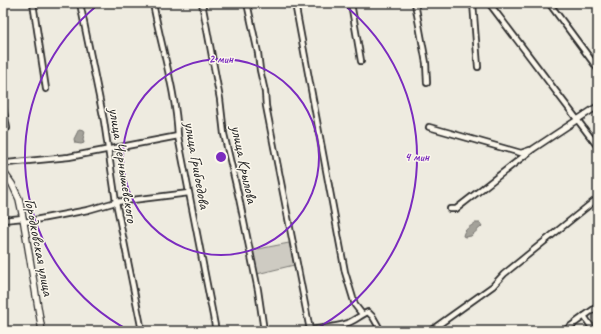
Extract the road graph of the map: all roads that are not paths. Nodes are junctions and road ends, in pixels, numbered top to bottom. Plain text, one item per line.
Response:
1 (33, 3) edge
2 (80, 3) edge
3 (153, 3) edge
4 (202, 3) edge
5 (247, 3) edge
6 (295, 3) edge
7 (351, 3) edge
8 (415, 3) edge
9 (473, 3) edge
10 (489, 3) edge
11 (549, 3) edge
12 (361, 61) dead end
13 (478, 67) dead end
14 (598, 69) edge
15 (427, 83) dead end
16 (46, 89) dead end
17 (598, 106) edge
18 (3, 107) edge
19 (577, 120) junction
20 (429, 126) dead end
21 (8, 128) dead end
22 (178, 136) junction
23 (598, 147) edge
24 (109, 149) junction
25 (533, 149) junction
26 (3, 165) edge
27 (3, 171) edge
28 (189, 193) junction
29 (598, 198) edge
30 (116, 202) junction
31 (450, 209) dead end
32 (3, 220) edge
33 (24, 220) junction
34 (598, 306) edge
35 (362, 314) junction
36 (584, 316) junction
37 (310, 330) junction
38 (42, 331) edge
39 (142, 331) edge
40 (216, 331) edge
41 (264, 331) edge
42 (304, 331) edge
43 (381, 331) edge
44 (430, 331) edge
45 (564, 331) edge
46 (594, 331) edge

1 - 16 street
2 - 24 street, улица Чернышевского
3 - 22 street, улица Грибоедова
4 - 41 street, улица Крылова
5 - 37 street
6 - 35 street
7 - 12 street
8 - 15 street
9 - 13 street
10 - 19 street
11 - 14 street
17 - 19 street
18 - 21 street
19 - 23 street
19 - 25 street
20 - 25 street
22 - 24 street
22 - 28 street, улица Грибоедова
24 - 26 street
24 - 30 street, улица Чернышевского
25 - 31 street
27 - 33 main road, Городковская улица
28 - 30 street
28 - 40 street, улица Грибоедова
29 - 44 street
30 - 33 street
30 - 39 street, улица Чернышевского
32 - 33 street
33 - 38 main road, Городковская улица
34 - 36 street
35 - 37 street
35 - 43 street
36 - 45 street
36 - 46 street
37 - 42 street

